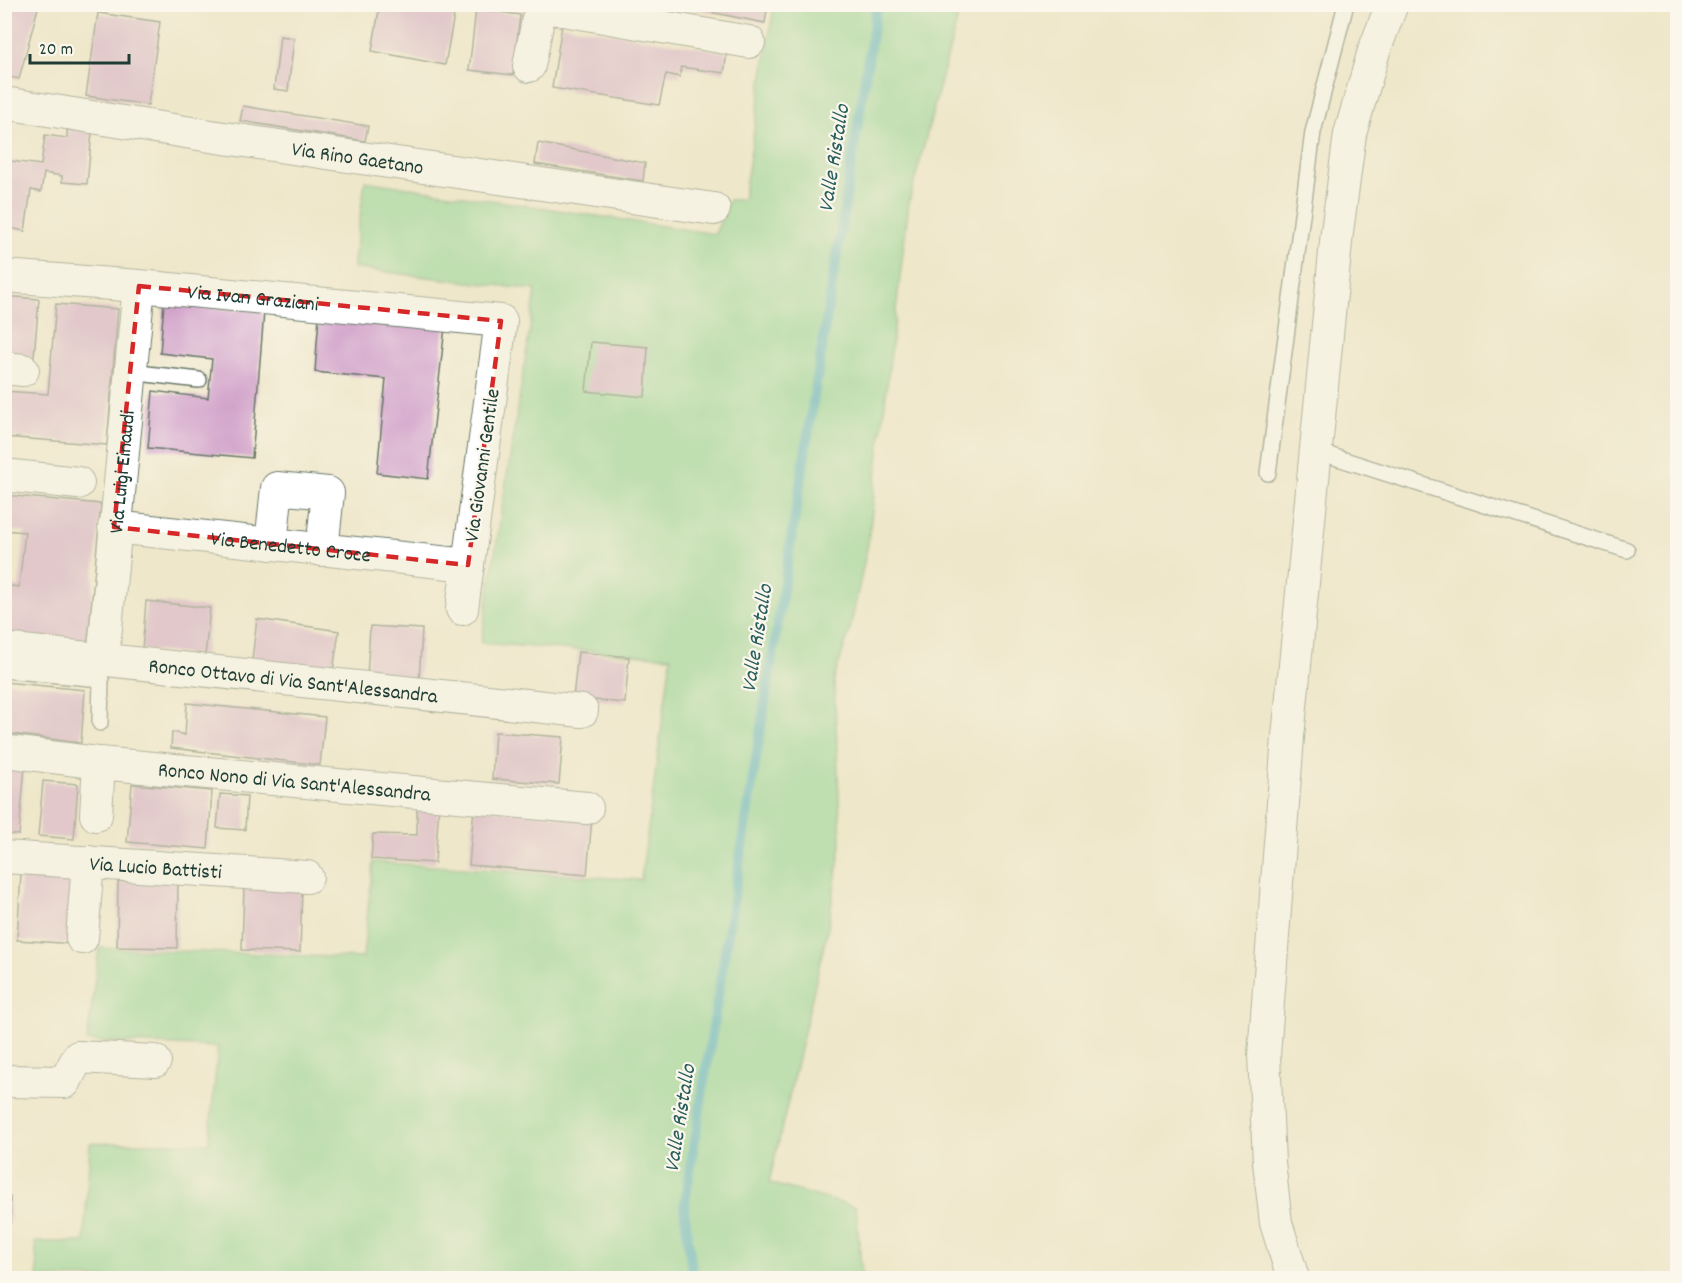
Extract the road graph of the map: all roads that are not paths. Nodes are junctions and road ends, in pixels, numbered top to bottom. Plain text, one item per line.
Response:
1 (1346, 4) edge
2 (1392, 4) edge
3 (540, 5) edge
4 (749, 42) dead end
5 (529, 66) dead end
6 (4, 103) edge
7 (714, 209) dead end
8 (4, 276) edge
9 (139, 286) junction
10 (501, 321) joint
11 (130, 372) junction
12 (199, 380) dead end
13 (1316, 451) junction
14 (1268, 472) dead end
15 (4, 475) edge
16 (78, 483) dead end
17 (114, 527) junction
18 (271, 544) junction
19 (322, 550) junction
20 (1627, 550) dead end
21 (468, 565) junction
22 (462, 609) dead end
23 (4, 649) edge
24 (103, 659) junction
25 (4, 670) edge
26 (582, 711) dead end
27 (100, 723) dead end
28 (4, 751) edge
29 (99, 763) junction
30 (587, 808) dead end
31 (96, 815) dead end
32 (4, 857) edge
33 (88, 862) junction
34 (307, 876) dead end
35 (82, 938) dead end
36 (155, 1061) dead end
37 (4, 1081) edge
38 (1293, 1278) edge

1 - 14 lane
2 - 13 street
3 - 4 street
3 - 5 street
6 - 7 street, Via Rino Gaetano
8 - 9 street, Via Ivan Graziani
9 - 10 street, Via Ivan Graziani
9 - 11 street, Via Luigi Einaudi
10 - 21 street, Via Giovanni Gentile
11 - 12 lane
11 - 17 street, Via Luigi Einaudi
13 - 20 lane
13 - 38 street
15 - 16 street
17 - 18 street, Via Benedetto Croce
17 - 24 street, Via Luigi Einaudi
18 - 19 street, Via Benedetto Croce
18 - 19 street
19 - 21 street, Via Benedetto Croce
21 - 22 street, Via Giovanni Gentile
23 - 24 street, Ronco Ottavo di Via Sant'Alessandra
24 - 26 street, Ronco Ottavo di Via Sant'Alessandra
25 - 27 lane
28 - 29 street, Ronco Nono di Via Sant'Alessandra
29 - 30 street, Ronco Nono di Via Sant'Alessandra
29 - 31 street
32 - 33 street, Via Lucio Battisti
33 - 34 street, Via Lucio Battisti
33 - 35 street
36 - 37 street

